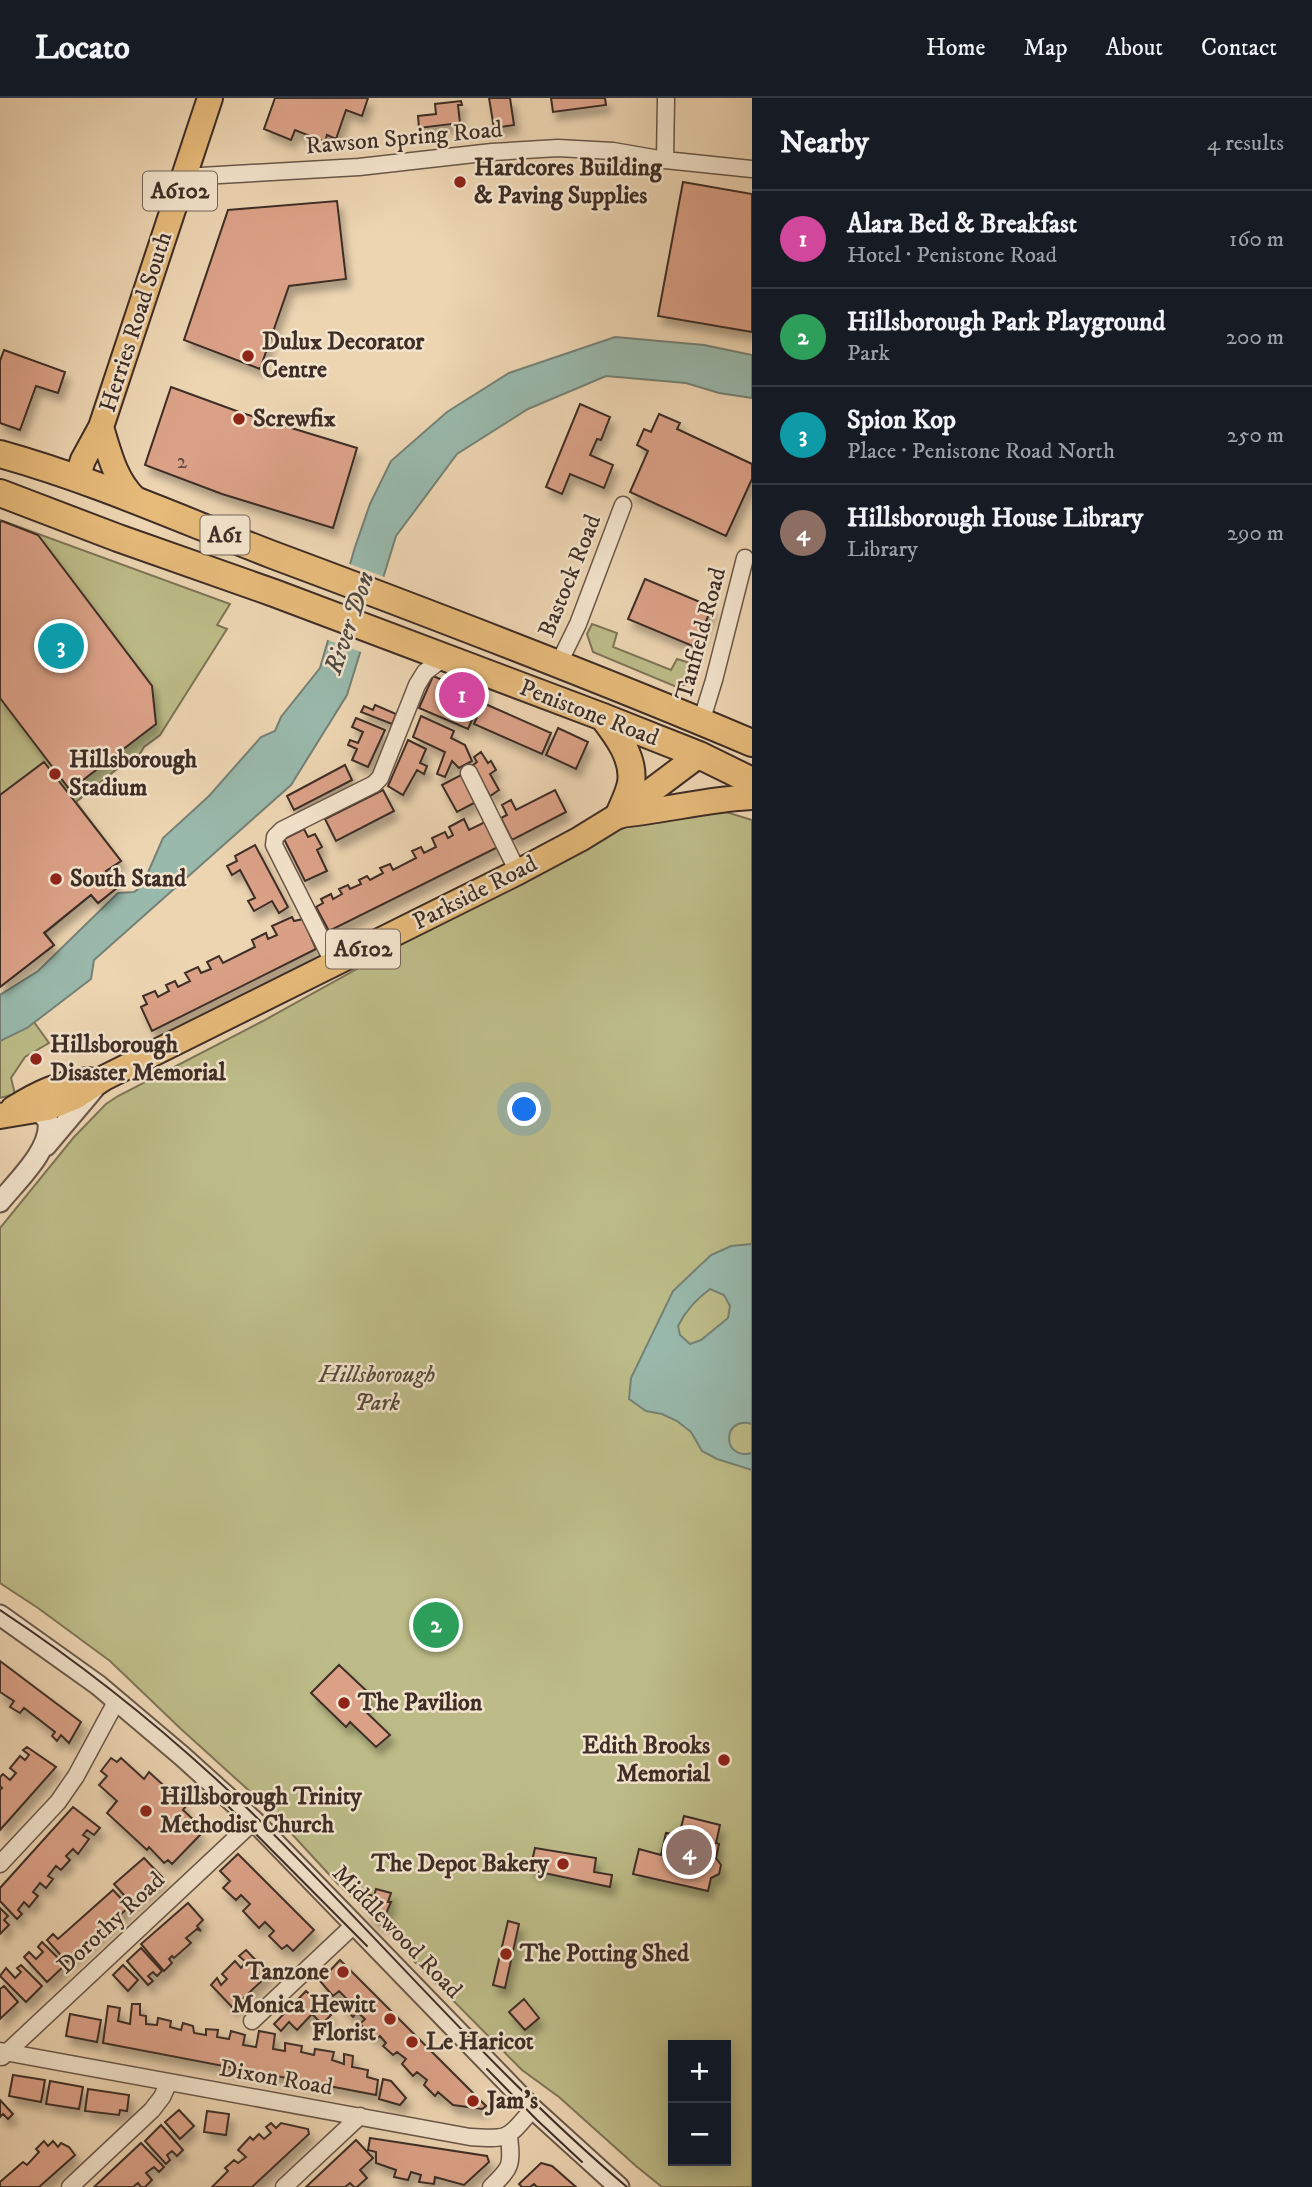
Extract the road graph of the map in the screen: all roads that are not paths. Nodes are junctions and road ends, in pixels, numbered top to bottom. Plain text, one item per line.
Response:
1 (211, 98) edge
2 (666, 98) edge
3 (665, 160) junction
4 (752, 169) edge
5 (184, 177) junction
6 (101, 427) junction
7 (0, 453) edge
8 (77, 478) junction
9 (0, 493) edge
10 (135, 499) junction
11 (623, 505) dead end
12 (118, 538) junction
13 (745, 558) dead end
14 (445, 657) junction
15 (559, 663) junction
16 (536, 693) junction
17 (603, 718) junction
18 (701, 722) junction
19 (746, 741) edge
20 (699, 755) junction
21 (469, 773) dead end
22 (752, 781) edge
23 (752, 797) edge
24 (619, 816) junction
25 (518, 872) junction
26 (334, 964) junction
27 (104, 1078) junction
28 (15, 1112) edge
29 (40, 1153) junction
30 (0, 1202) edge
31 (0, 1615) edge
32 (117, 1700) junction
33 (254, 1821) junction
34 (0, 1864) edge
35 (355, 1924) junction
36 (252, 2021) dead end
37 (2, 2054) edge
38 (169, 2082) junction
39 (533, 2109) junction
40 (360, 2116) junction
41 (509, 2136) junction
42 (70, 2187) edge
43 (284, 2187) edge
44 (491, 2187) edge
45 (619, 2187) edge

1 - 5 main road, Herries Road South / A6102
2 - 3 street
3 - 4 street, Rawson Spring Road
3 - 5 street, Rawson Spring Road
5 - 6 main road, Herries Road South / A6102
6 - 8 main road, Herries Road South / A6102
6 - 10 main road, Herries Road South
7 - 8 highway, A61
8 - 10 highway, A61
8 - 12 highway
9 - 12 highway, A61
10 - 15 highway, Penistone Road / A61
11 - 15 street, Bastock Road
12 - 14 highway, Penistone Road / A61
13 - 18 street, Tanfield Road
14 - 16 highway, Penistone Road / A61
14 - 26 street
15 - 16 highway
15 - 18 highway, Penistone Road / A61
16 - 17 highway, Penistone Road / A61
17 - 20 highway, Penistone Road / A61
17 - 24 highway
18 - 19 highway, Penistone Road / A61
19 - 20 highway
20 - 22 highway, Penistone Road / A61
20 - 24 main road, Parkside Road / A6102
21 - 25 street
23 - 24 main road, Parkside Road / A6102
24 - 25 main road, Parkside Road / A6102
25 - 26 main road, Parkside Road / A6102
26 - 27 main road, Parkside Road / A6102
27 - 28 main road, Parkside Road / A6102
27 - 29 street, Parkside Road
28 - 29 street, Parkside Road
29 - 30 street, Parkside Road
31 - 32 street, Middlewood Road
32 - 33 street, Middlewood Road
32 - 34 street
33 - 35 street, Middlewood Road
33 - 37 street, Dorothy Road
35 - 36 street
35 - 39 street, Middlewood Road
37 - 38 street, Dixon Road
38 - 40 street, Dixon Road
38 - 42 street
39 - 41 street
39 - 45 street, Middlewood Road
40 - 41 street, Dixon Road
40 - 43 street
41 - 44 street

